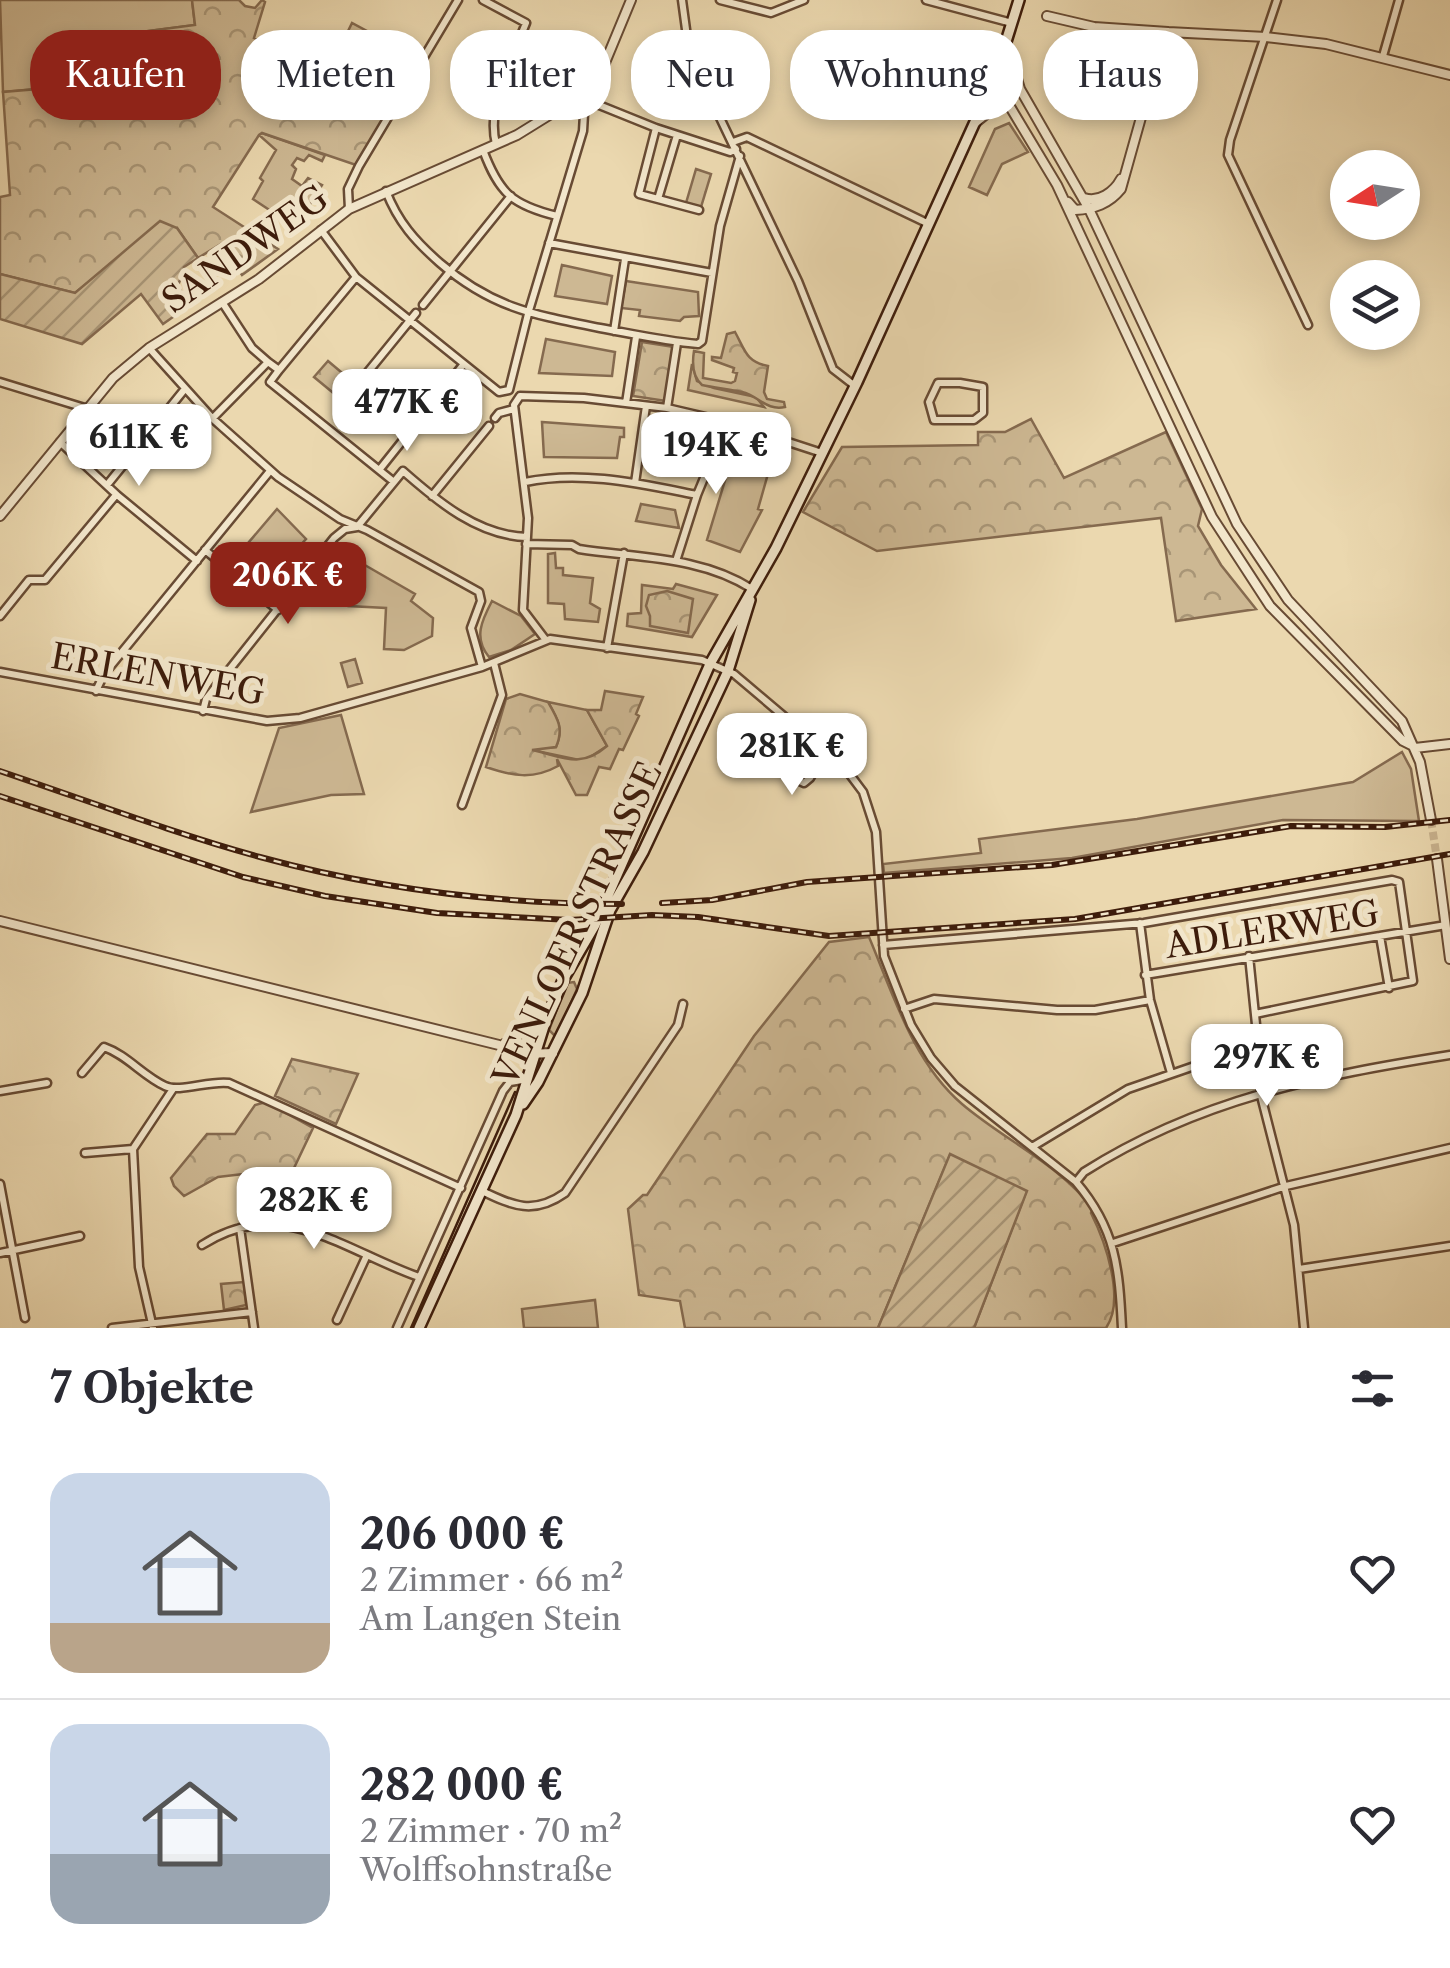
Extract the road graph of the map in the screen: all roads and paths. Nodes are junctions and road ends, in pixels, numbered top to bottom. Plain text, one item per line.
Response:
1 (458, 0) edge
2 (484, 0) edge
3 (631, 0) edge
4 (682, 0) edge
5 (720, 0) edge
6 (804, 0) edge
7 (926, 0) edge
8 (1019, 0) edge
9 (1277, 0) edge
10 (1399, 0) edge
11 (1047, 16) dead end
12 (1012, 22) junction
13 (686, 30) edge
14 (1010, 30) edge
15 (1143, 30) edge
16 (1198, 34) edge
17 (1266, 37) junction
18 (611, 48) edge
19 (1383, 56) junction
20 (1450, 76) edge
21 (1023, 94) edge
22 (1030, 105) junction
23 (1023, 106) edge
24 (611, 111) edge
25 (540, 120) edge
26 (583, 120) edge
27 (723, 120) edge
28 (976, 120) edge
29 (979, 120) edge
30 (1019, 120) edge
31 (1141, 120) edge
32 (975, 123) junction
33 (656, 128) junction
34 (677, 135) junction
35 (496, 144) junction
36 (736, 149) junction
37 (482, 150) junction
38 (1129, 166) junction
39 (1058, 189) junction
40 (386, 190) junction
41 (511, 196) junction
42 (1082, 196) junction
43 (658, 199) junction
44 (1089, 209) junction
45 (349, 210) junction
46 (699, 210) dead end
47 (557, 216) junction
48 (929, 224) junction
49 (322, 230) junction
50 (549, 242) junction
51 (625, 259) junction
52 (450, 271) junction
53 (712, 273) junction
54 (356, 277) junction
55 (222, 302) junction
56 (423, 305) dead end
57 (528, 314) junction
58 (413, 317) junction
59 (1308, 325) dead end
60 (614, 330) junction
61 (636, 337) junction
62 (677, 343) junction
63 (148, 348) junction
64 (268, 362) junction
65 (1161, 364) junction
66 (463, 365) junction
67 (279, 370) junction
68 (1146, 371) junction
69 (362, 378) dead end
70 (0, 382) edge
71 (855, 386) junction
72 (184, 390) junction
73 (929, 402) joint
74 (626, 403) junction
75 (646, 406) junction
76 (667, 408) junction
77 (88, 409) junction
78 (514, 410) junction
79 (213, 418) junction
80 (495, 418) dead end
81 (726, 422) junction
82 (490, 426) dead end
83 (60, 442) junction
84 (823, 453) junction
85 (380, 469) junction
86 (270, 471) junction
87 (394, 482) junction
88 (525, 482) junction
89 (635, 484) junction
90 (108, 486) junction
91 (116, 494) junction
92 (697, 495) junction
93 (432, 496) junction
94 (0, 516) edge
95 (357, 527) junction
96 (527, 540) junction
97 (205, 550) junction
98 (624, 553) junction
99 (197, 560) junction
100 (676, 561) junction
101 (753, 589) junction
102 (278, 610) junction
103 (0, 616) edge
104 (546, 640) junction
105 (608, 648) junction
106 (1336, 653) junction
107 (494, 663) junction
108 (1326, 663) junction
109 (710, 664) junction
110 (482, 668) junction
111 (728, 671) junction
112 (0, 672) edge
113 (96, 690) junction
114 (204, 711) junction
115 (1450, 744) edge
116 (1415, 748) junction
117 (736, 752) dead end
118 (826, 752) junction
119 (462, 806) dead end
120 (1431, 820) tunnel mouth
121 (1437, 859) tunnel mouth
122 (1450, 868) edge
123 (1439, 870) junction
124 (0, 921) edge
125 (1140, 923) junction
126 (1446, 925) junction
127 (1406, 932) junction
128 (1380, 936) junction
129 (883, 945) junction
130 (1249, 956) junction
131 (1450, 959) edge
132 (1145, 975) junction
133 (564, 978) junction
134 (1389, 988) junction
135 (582, 993) junction
136 (1150, 1000) junction
137 (683, 1004) dead end
138 (904, 1009) junction
139 (1255, 1014) junction
140 (545, 1023) junction
141 (560, 1038) junction
142 (500, 1044) junction
143 (1258, 1044) junction
144 (553, 1053) junction
145 (535, 1055) junction
146 (1450, 1055) edge
147 (82, 1073) dead end
148 (1170, 1073) junction
149 (529, 1079) junction
150 (48, 1083) dead end
151 (173, 1088) junction
152 (1269, 1090) junction
153 (0, 1091) edge
154 (1260, 1092) junction
155 (516, 1115) junction
156 (1032, 1148) junction
157 (1450, 1148) edge
158 (133, 1149) junction
159 (84, 1152) dead end
160 (1076, 1182) junction
161 (0, 1184) edge
162 (1286, 1186) junction
163 (461, 1188) junction
164 (482, 1191) junction
165 (240, 1228) junction
166 (80, 1236) dead end
167 (1113, 1243) junction
168 (202, 1245) dead end
169 (1450, 1246) edge
170 (12, 1250) junction
171 (0, 1253) edge
172 (367, 1255) junction
173 (1299, 1269) junction
174 (419, 1277) junction
175 (252, 1312) junction
176 (25, 1318) dead end
177 (337, 1320) dead end
178 (152, 1326) edge
179 (112, 1328) edge
180 (254, 1328) edge
181 (397, 1328) edge
182 (419, 1328) edge
183 (1122, 1328) edge
184 (1304, 1328) edge

1 - 45 street
2 - 35 street
3 - 18 street
4 - 13 street
5 - 6 street
7 - 12 street
8 - 12 main road, VENLOER STRASSE
9 - 17 street
10 - 19 street
11 - 15 street
12 - 14 main road, VENLOER STRASSE
16 - 17 street
17 - 19 street
17 - 59 street
19 - 20 street
21 - 22 street
22 - 23 street
22 - 42 street
24 - 33 street
25 - 35 street, SANDWEG
26 - 47 street
27 - 36 street
28 - 32 main road, VENLOER STRASSE
29 - 32 street
30 - 39 street
31 - 38 street
32 - 48 main road, VENLOER STRASSE
33 - 34 street
33 - 43 street
34 - 36 street
34 - 43 street
35 - 37 street, SANDWEG
36 - 48 street
36 - 53 street
36 - 71 street
37 - 40 street, SANDWEG
37 - 41 street
38 - 42 street
38 - 44 street
39 - 44 street
39 - 68 street
40 - 45 street, SANDWEG
40 - 52 street
41 - 47 street
41 - 52 street
42 - 44 street
43 - 46 street
44 - 65 street
45 - 49 street, SANDWEG
47 - 50 street
48 - 71 main road, VENLOER STRASSE
49 - 54 street
49 - 55 street, SANDWEG
50 - 51 street
50 - 57 street
51 - 53 street
51 - 60 street
52 - 56 street
52 - 57 street
53 - 62 street
54 - 58 street
54 - 67 street
55 - 63 street, SANDWEG
55 - 64 street
57 - 60 street
57 - 66 street
58 - 66 street
58 - 69 street
60 - 61 street
61 - 62 street
61 - 74 street
62 - 76 street
63 - 72 street
63 - 77 street, SANDWEG
64 - 67 street
64 - 79 street
65 - 68 street
65 - 106 street
66 - 85 street
67 - 85 street
68 - 108 street
70 - 77 street
71 - 84 main road, VENLOER STRASSE
72 - 79 street
72 - 90 street
73 - 73 street
74 - 75 street
74 - 78 street
75 - 76 street
75 - 89 street
76 - 81 street
77 - 83 street, SANDWEG
78 - 80 street
78 - 88 street
79 - 86 street
81 - 84 street
81 - 92 street
82 - 93 street
83 - 90 street
83 - 94 street, SANDWEG
84 - 101 main road, VENLOER STRASSE
85 - 87 street
86 - 95 street
86 - 97 street
87 - 93 street
87 - 95 street
88 - 89 street
88 - 96 street
89 - 92 street
90 - 91 street
91 - 99 street
91 - 103 street
92 - 100 street
93 - 96 street
95 - 102 street
95 - 110 street
96 - 98 street
96 - 104 street
97 - 99 street
97 - 102 street
98 - 100 street
98 - 105 street
99 - 113 street
100 - 101 street
101 - 109 main road, VENLOER STRASSE
101 - 111 main road, VENLOER STRASSE
102 - 114 street
104 - 105 street
104 - 107 street, ERLENWEG
105 - 109 street
106 - 108 street
106 - 116 street
107 - 110 street, ERLENWEG
107 - 119 street
108 - 116 street
109 - 111 street
109 - 133 main road, VENLOER STRASSE
110 - 114 street, ERLENWEG
111 - 118 street
111 - 135 main road, VENLOER STRASSE
112 - 113 street, ERLENWEG
113 - 114 street, ERLENWEG
115 - 116 street
116 - 120 street
117 - 118 street
118 - 129 street
121 - 123 street
122 - 123 street
123 - 126 street
124 - 142 street
125 - 127 street, ADLERWEG
125 - 129 street
125 - 132 street
126 - 127 street, ADLERWEG
126 - 131 street
127 - 128 street, ADLERWEG
127 - 134 street
128 - 130 street, ADLERWEG
128 - 134 street
129 - 138 street
130 - 132 street, ADLERWEG
130 - 139 street
132 - 136 street
133 - 135 main road
133 - 140 main road, VENLOER STRASSE
134 - 139 street
135 - 141 main road, VENLOER STRASSE
136 - 138 street
136 - 148 street
137 - 164 street
138 - 156 street
139 - 143 street
140 - 141 main road
140 - 142 street
140 - 145 main road, VENLOER STRASSE
141 - 144 main road, VENLOER STRASSE
142 - 145 street
143 - 148 street
143 - 152 street
144 - 145 street
144 - 155 main road, VENLOER STRASSE
145 - 149 main road, VENLOER STRASSE
146 - 152 street
147 - 151 street
148 - 156 street
149 - 155 main road, VENLOER STRASSE
149 - 163 street
150 - 153 street
151 - 158 street
151 - 163 street
152 - 154 street
154 - 160 street
154 - 162 street
155 - 164 main road, VENLOER STRASSE
156 - 160 street
157 - 162 street
158 - 159 street
158 - 178 street
160 - 167 street
161 - 170 street
162 - 167 street
162 - 173 street
163 - 174 street
164 - 182 main road, VENLOER STRASSE
165 - 168 street
165 - 172 street
165 - 175 street
166 - 170 street
167 - 183 street
169 - 173 street
170 - 171 street
170 - 176 street
172 - 174 street
172 - 177 street
173 - 184 street
174 - 181 street
175 - 178 street
175 - 180 street
178 - 179 street

